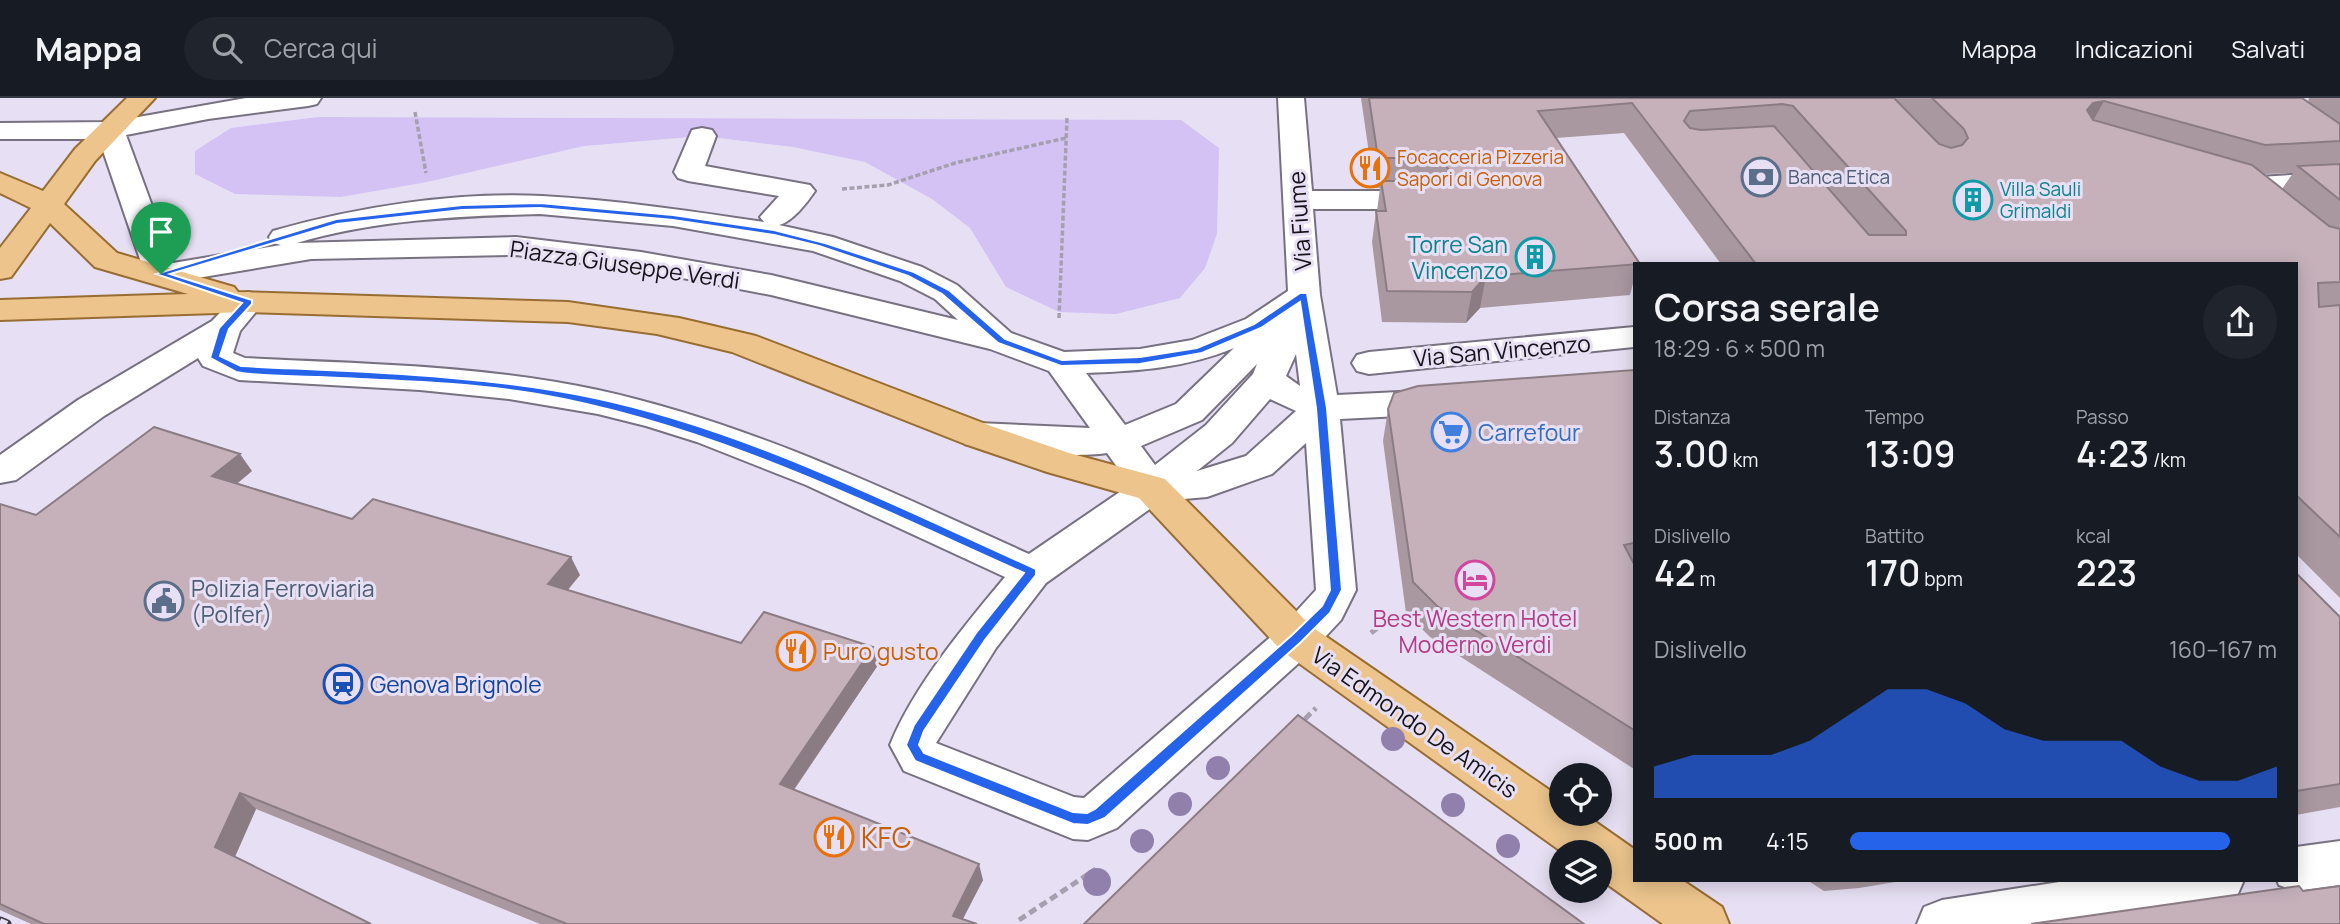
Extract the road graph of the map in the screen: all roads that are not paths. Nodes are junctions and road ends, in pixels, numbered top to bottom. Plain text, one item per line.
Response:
1 (142, 98) edge
2 (308, 98) edge
3 (1291, 98) edge
4 (110, 130) junction
5 (0, 131) edge
6 (702, 136) dead end
7 (85, 155) junction
8 (2204, 176) edge
9 (2340, 181) edge
10 (1, 182) edge
11 (2243, 187) junction
12 (1298, 200) junction
13 (1426, 200) edge
14 (47, 204) junction
15 (2275, 214) edge
16 (775, 217) dead end
17 (0, 270) edge
18 (161, 274) junction
19 (1304, 295) junction
20 (248, 302) junction
21 (0, 310) edge
22 (224, 328) junction
23 (1633, 337) edge
24 (1001, 341) junction
25 (1061, 363) junction
26 (1368, 363) dead end
27 (1268, 379) junction
28 (1468, 400) edge
29 (1321, 408) junction
30 (978, 435) junction
31 (1115, 439) junction
32 (4, 471) dead end
33 (1152, 488) junction
34 (1032, 572) junction
35 (1283, 624) junction
36 (2340, 863) edge
37 (2298, 869) edge
38 (1633, 875) edge
39 (1644, 882) edge
40 (2207, 882) edge
41 (1704, 924) edge
42 (1942, 924) edge

1 - 4 main road
2 - 4 street
3 - 12 street, Via Fiume
4 - 5 street
4 - 7 main road
4 - 18 street
6 - 16 street
7 - 10 main road
7 - 14 main road
8 - 11 street
9 - 11 street
10 - 14 main road
11 - 15 street
12 - 13 street
12 - 19 street, Via Fiume
14 - 17 main road
14 - 18 main road, Piazza Giuseppe Verdi
18 - 20 main road, Piazza Giuseppe Verdi
18 - 24 street, Piazza Giuseppe Verdi
18 - 24 street, Piazza Giuseppe Verdi
19 - 25 street, Piazza Giuseppe Verdi
19 - 27 street
19 - 29 street, Via Fiume
19 - 31 street, Piazza Giuseppe Verdi
20 - 21 main road, Piazza Giuseppe Verdi
20 - 22 street
20 - 30 main road, Piazza Giuseppe Verdi
22 - 32 street
22 - 34 street
23 - 26 street, Via San Vincenzo
24 - 25 street, Piazza Giuseppe Verdi
25 - 31 street
27 - 29 street
27 - 33 street
28 - 29 street, Via San Vincenzo
29 - 33 street, Piazza Giuseppe Verdi
29 - 35 street
30 - 31 street, Piazza Giuseppe Verdi
30 - 33 main road, Piazza Giuseppe Verdi
31 - 33 street
33 - 34 street
33 - 35 main road
34 - 35 street
35 - 38 main road, Via Edmondo De Amicis
36 - 37 street
39 - 41 main road
40 - 42 street

